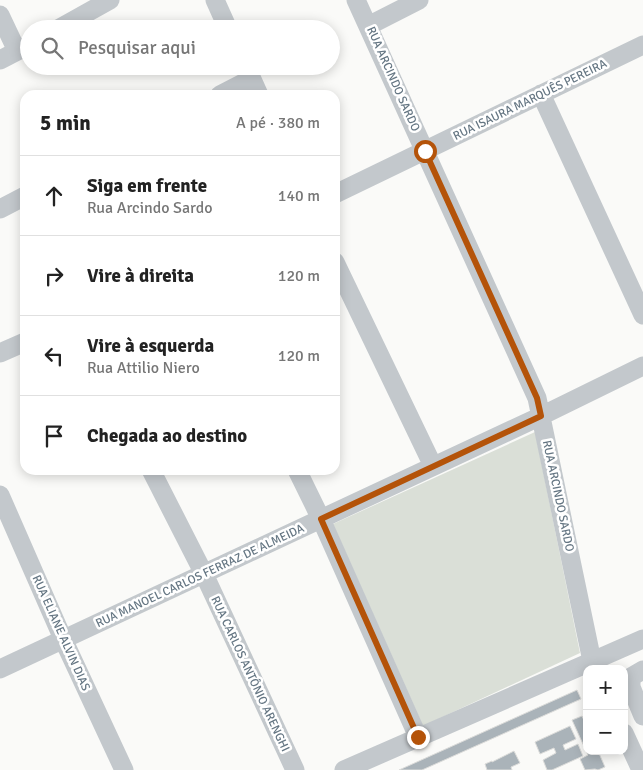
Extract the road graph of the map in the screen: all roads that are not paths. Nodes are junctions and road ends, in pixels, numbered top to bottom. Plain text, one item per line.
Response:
1 (110, 0) edge
2 (215, 0) edge
3 (356, 0) edge
4 (419, 0) edge
5 (0, 15) edge
6 (74, 20) edge
7 (224, 20) edge
8 (368, 26) junction
9 (643, 45) edge
10 (15, 52) edge
11 (252, 80) edge
12 (231, 90) edge
13 (541, 94) junction
14 (425, 151) junction
15 (340, 192) edge
16 (20, 199) edge
17 (0, 209) edge
18 (340, 272) edge
19 (643, 315) edge
20 (20, 344) edge
21 (0, 354) edge
22 (643, 366) edge
23 (541, 416) junction
24 (433, 466) junction
25 (154, 475) edge
26 (299, 475) edge
27 (0, 495) edge
28 (321, 519) junction
29 (204, 574) junction
30 (63, 639) junction
31 (643, 639) edge
32 (594, 665) edge
33 (0, 669) edge
34 (583, 670) edge
35 (643, 670) edge
36 (643, 716) edge
37 (418, 737) junction
38 (628, 742) edge
39 (124, 770) edge
40 (295, 770) edge
41 (344, 770) edge
42 (641, 770) edge

1 - 6 street
2 - 7 street
3 - 8 street, RUA ARCINDO SARDO
4 - 8 street
5 - 10 street
8 - 14 street, RUA ARCINDO SARDO
9 - 13 street, RUA ISAURA MARQUÊS PEREIRA
11 - 12 street
13 - 14 street, RUA ISAURA MARQUÊS PEREIRA
13 - 19 street
14 - 15 street, RUA ISAURA MARQUÊS PEREIRA
14 - 23 street, RUA ARCINDO SARDO
16 - 17 street
18 - 24 street
20 - 21 street
22 - 23 street, RUA MANOEL CARLOS FERRAZ DE ALMEIDA
23 - 24 street, RUA MANOEL CARLOS FERRAZ DE ALMEIDA
23 - 32 street, RUA ARCINDO SARDO
24 - 28 street, RUA MANOEL CARLOS FERRAZ DE ALMEIDA
25 - 29 street, RUA CARLOS ANTÔNIO ARENGHI
26 - 28 street
27 - 30 street, RUA ELIANE ALVIN DIAS
28 - 29 street, RUA MANOEL CARLOS FERRAZ DE ALMEIDA
28 - 37 street
29 - 30 street, RUA MANOEL CARLOS FERRAZ DE ALMEIDA
29 - 40 street, RUA CARLOS ANTÔNIO ARENGHI
30 - 33 street, RUA MANOEL CARLOS FERRAZ DE ALMEIDA
30 - 39 street, RUA ELIANE ALVIN DIAS
31 - 32 street
34 - 37 street
35 - 36 street
37 - 41 street
38 - 42 street

